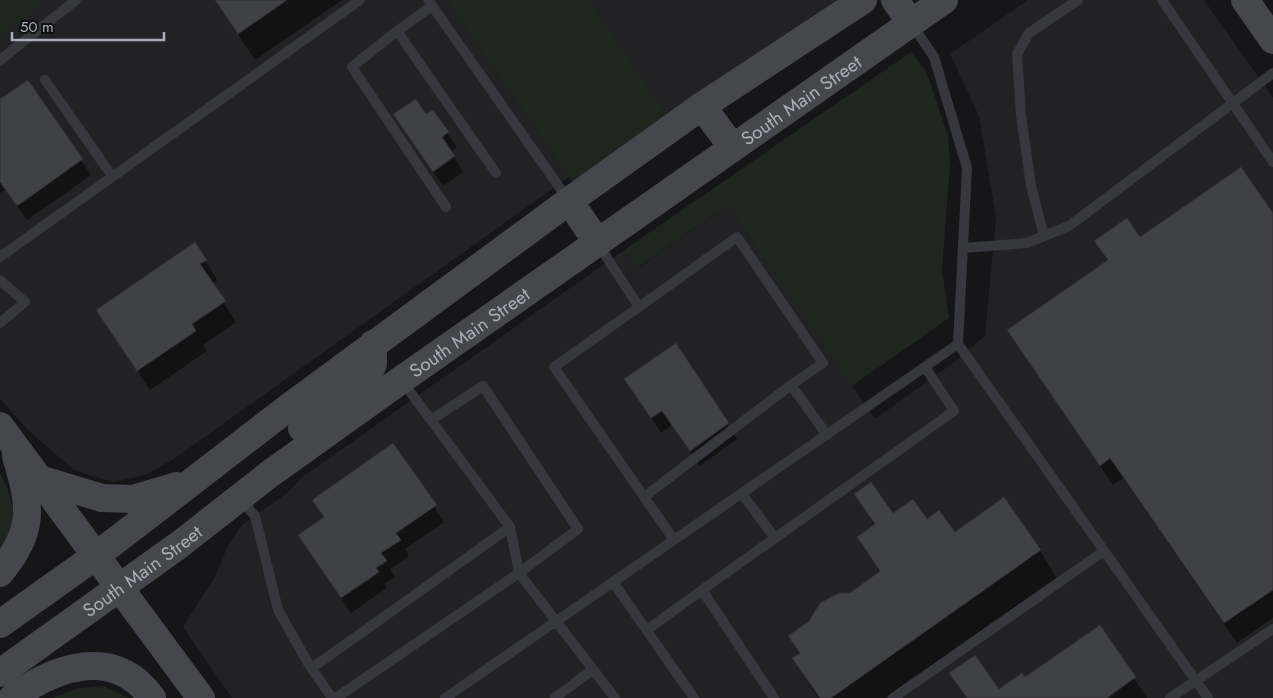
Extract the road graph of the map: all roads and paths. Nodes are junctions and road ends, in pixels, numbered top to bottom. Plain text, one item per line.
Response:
1 (76, 0) edge
2 (360, 0) edge
3 (863, 0) edge
4 (895, 0) edge
5 (944, 0) edge
6 (1078, 0) edge
7 (1162, 0) edge
8 (1245, 0) edge
9 (430, 3) edge
10 (911, 23) junction
11 (397, 31) junction
12 (1273, 40) edge
13 (0, 60) edge
14 (1273, 73) edge
15 (45, 80) dead end
16 (1233, 103) junction
17 (702, 106) junction
18 (732, 147) junction
19 (1273, 162) edge
20 (496, 173) dead end
21 (112, 176) junction
22 (569, 201) junction
23 (446, 207) dead end
24 (1044, 236) junction
25 (598, 243) junction
26 (963, 248) junction
27 (0, 256) edge
28 (0, 280) edge
29 (639, 307) junction
30 (0, 323) edge
31 (373, 344) junction
32 (958, 344) junction
33 (925, 367) junction
34 (401, 380) junction
35 (791, 385) junction
36 (431, 420) junction
37 (6, 433) edge
38 (827, 435) junction
39 (271, 473) junction
40 (42, 480) junction
41 (192, 481) junction
42 (742, 494) junction
43 (644, 497) junction
44 (239, 498) junction
45 (510, 527) junction
46 (775, 538) junction
47 (674, 540) junction
48 (1104, 551) junction
49 (97, 555) junction
50 (0, 573) edge
51 (519, 573) junction
52 (614, 582) junction
53 (120, 587) junction
54 (702, 590) junction
55 (556, 622) junction
56 (0, 624) edge
57 (1273, 629) edge
58 (646, 630) junction
59 (312, 668) junction
60 (592, 670) junction
61 (2, 672) edge
62 (1196, 680) junction
63 (15, 695) edge
64 (152, 698) edge
65 (201, 698) edge
66 (332, 698) edge
67 (336, 698) edge
68 (446, 698) edge
69 (555, 698) edge
70 (614, 698) edge
71 (694, 698) edge
72 (774, 698) edge
73 (893, 698) edge
74 (1170, 698) edge
75 (1208, 698) edge

1 - 13 lane
2 - 21 lane
3 - 17 main road, South Main Street
4 - 10 main road
5 - 10 main road, South Main Street
6 - 24 lane
7 - 16 lane
8 - 12 main road
9 - 11 lane
9 - 22 lane
10 - 18 main road, South Main Street
10 - 26 lane
11 - 20 lane
11 - 23 lane
14 - 16 lane
15 - 21 lane
16 - 19 lane
16 - 24 lane
17 - 18 main road
17 - 22 main road, South Main Street
18 - 25 main road, South Main Street
21 - 27 lane
22 - 25 main road
22 - 31 main road, South Main Street
24 - 26 lane
25 - 29 lane
25 - 34 main road, South Main Street
26 - 32 lane
28 - 30 lane
29 - 35 lane
29 - 43 lane
31 - 39 main road
31 - 41 main road, South Main Street
32 - 33 lane
32 - 48 lane
33 - 38 lane
33 - 46 lane
34 - 36 lane
34 - 39 main road, South Main Street
35 - 38 lane
35 - 43 lane
36 - 45 lane
36 - 51 lane
37 - 40 main road
37 - 50 main road
38 - 42 lane
39 - 44 main road, South Main Street
40 - 41 main road
40 - 49 main road
41 - 49 main road, South Main Street
42 - 46 lane
42 - 47 lane
43 - 47 lane
44 - 53 main road, South Main Street
44 - 59 lane
45 - 51 lane
45 - 59 lane
46 - 54 lane
47 - 52 lane
48 - 62 lane
48 - 73 lane
49 - 53 main road
49 - 56 main road, South Main Street
51 - 55 lane
51 - 67 lane
52 - 55 lane
52 - 58 lane
53 - 61 main road, South Main Street
53 - 65 main road
54 - 58 lane
54 - 72 lane
55 - 60 lane
55 - 68 lane
57 - 62 lane
58 - 71 lane
59 - 66 lane
60 - 69 lane
60 - 70 lane
62 - 74 lane
62 - 75 lane
63 - 64 main road

